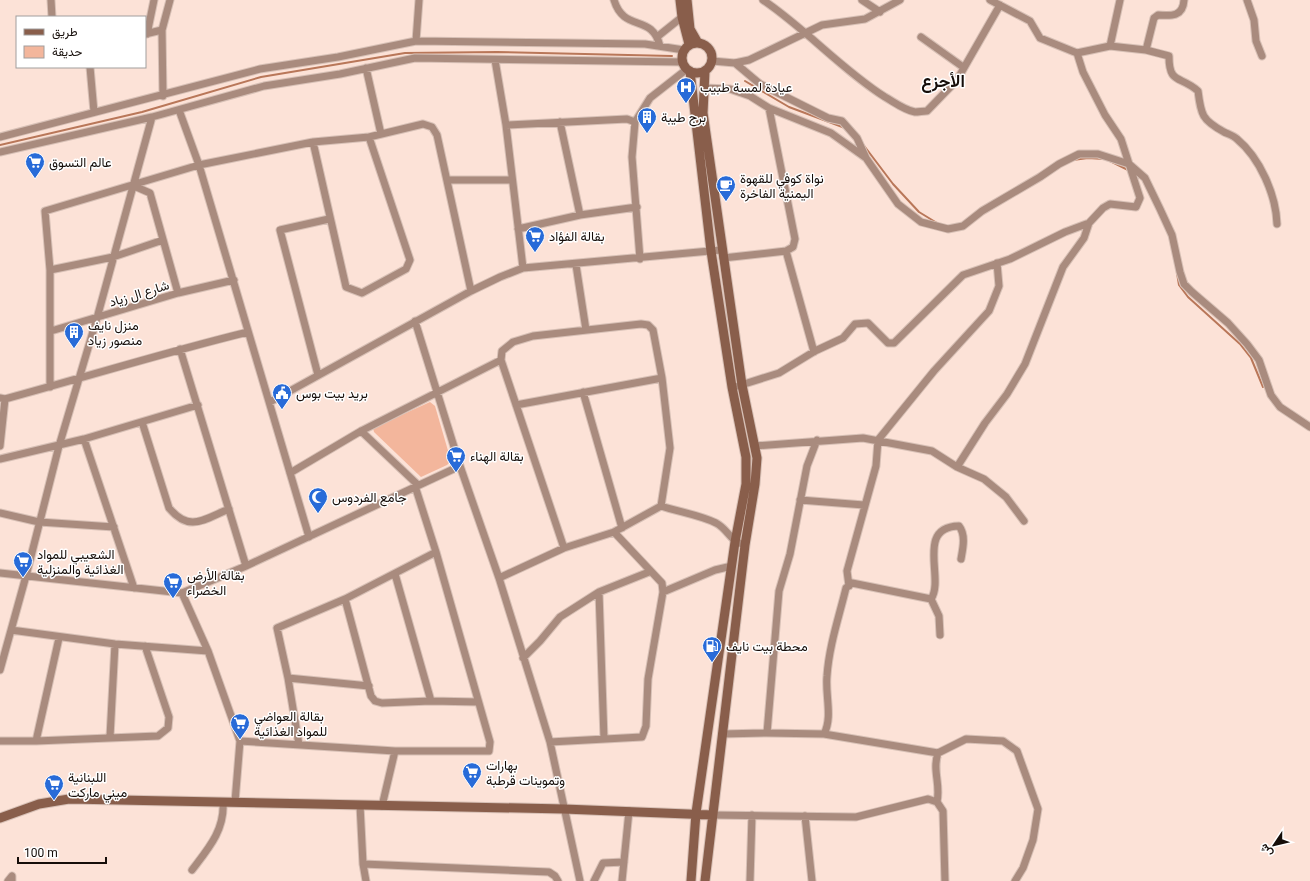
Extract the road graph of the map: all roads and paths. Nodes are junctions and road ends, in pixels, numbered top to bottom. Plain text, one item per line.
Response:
1 (51, 0) edge
2 (154, 0) edge
3 (170, 0) edge
4 (419, 0) edge
5 (614, 0) edge
6 (680, 0) edge
7 (686, 0) edge
8 (763, 0) edge
9 (862, 0) edge
10 (900, 0) edge
11 (990, 0) edge
12 (1120, 0) edge
13 (1184, 0) edge
14 (1247, 0) edge
15 (1000, 5) junction
16 (880, 12) junction
17 (52, 16) edge
18 (682, 17) junction
19 (162, 30) junction
20 (805, 32) junction
21 (146, 34) edge
22 (921, 37) dead end
23 (657, 38) junction
24 (416, 41) junction
25 (660, 46) junction
26 (690, 46) junction
27 (1110, 46) junction
28 (1146, 50) junction
29 (1076, 53) junction
30 (1262, 56) dead end
31 (495, 60) junction
32 (712, 61) junction
33 (735, 63) junction
34 (686, 67) junction
35 (963, 67) junction
36 (90, 68) edge
37 (366, 68) junction
38 (705, 71) junction
39 (704, 88) junction
40 (163, 96) junction
41 (769, 108) junction
42 (179, 110) junction
43 (94, 112) junction
44 (152, 117) junction
45 (560, 122) junction
46 (634, 122) junction
47 (506, 126) junction
48 (381, 134) junction
49 (0, 137) edge
50 (369, 137) junction
51 (313, 142) junction
52 (0, 152) edge
53 (866, 158) junction
54 (1129, 164) junction
55 (199, 165) junction
56 (447, 180) junction
57 (511, 180) junction
58 (134, 186) junction
59 (637, 207) junction
60 (580, 215) junction
61 (329, 219) junction
62 (1089, 223) junction
63 (1277, 224) dead end
64 (518, 229) junction
65 (163, 240) junction
66 (711, 251) junction
67 (786, 251) junction
68 (722, 254) junction
69 (113, 256) junction
70 (640, 259) junction
71 (997, 263) junction
72 (576, 264) junction
73 (523, 268) junction
74 (50, 270) junction
75 (234, 280) junction
76 (471, 291) junction
77 (178, 293) junction
78 (97, 318) junction
79 (415, 321) junction
80 (586, 330) junction
81 (51, 331) junction
82 (248, 332) junction
83 (180, 349) junction
84 (814, 352) junction
85 (501, 360) junction
86 (318, 375) junction
87 (662, 378) junction
88 (78, 380) junction
89 (737, 386) junction
90 (50, 387) junction
91 (437, 392) junction
92 (582, 392) junction
93 (2, 398) edge
94 (270, 402) junction
95 (198, 404) junction
96 (516, 405) junction
97 (142, 422) junction
98 (1310, 427) edge
99 (361, 431) junction
100 (84, 439) junction
101 (817, 440) junction
102 (878, 440) junction
103 (0, 446) edge
104 (59, 446) junction
105 (754, 446) junction
106 (0, 459) edge
107 (460, 466) junction
108 (957, 467) junction
109 (290, 473) junction
110 (417, 486) junction
111 (800, 500) junction
112 (864, 505) junction
113 (661, 506) junction
114 (229, 509) junction
115 (0, 513) edge
116 (1024, 521) dead end
117 (40, 522) junction
118 (114, 527) junction
119 (622, 528) junction
120 (614, 532) junction
121 (309, 537) junction
122 (735, 542) junction
123 (745, 545) junction
124 (564, 548) junction
125 (436, 552) junction
126 (961, 559) dead end
127 (246, 566) junction
128 (732, 566) junction
129 (0, 572) edge
130 (650, 572) junction
131 (395, 574) junction
132 (26, 576) junction
133 (499, 578) junction
134 (849, 586) junction
135 (134, 588) junction
136 (599, 592) junction
137 (663, 592) junction
138 (182, 593) junction
139 (345, 599) junction
140 (931, 599) junction
141 (11, 630) junction
142 (940, 635) dead end
143 (59, 638) junction
144 (115, 644) junction
145 (145, 646) junction
146 (208, 651) junction
147 (522, 658) junction
148 (0, 670) edge
149 (288, 678) junction
150 (369, 686) junction
151 (431, 701) junction
152 (478, 702) junction
153 (767, 733) junction
154 (722, 734) junction
155 (824, 734) junction
156 (110, 737) junction
157 (604, 739) junction
158 (0, 741) edge
159 (36, 741) junction
160 (240, 741) junction
161 (550, 742) junction
162 (299, 745) junction
163 (395, 751) junction
164 (938, 753) junction
165 (222, 802) junction
166 (235, 802) junction
167 (937, 802) junction
168 (360, 805) junction
169 (382, 806) junction
170 (564, 809) junction
171 (629, 811) junction
172 (696, 813) junction
173 (712, 815) junction
174 (752, 815) junction
175 (805, 816) junction
176 (0, 818) edge
177 (624, 862) junction
178 (363, 864) junction
179 (192, 870) dead end
180 (8, 881) edge
181 (12, 881) edge
182 (366, 881) edge
183 (558, 881) edge
184 (580, 881) edge
185 (594, 881) edge
186 (622, 881) edge
187 (691, 881) edge
188 (706, 881) edge
189 (750, 881) edge
190 (812, 881) edge
191 (945, 881) edge
192 (1015, 881) edge

1 - 17 street
2 - 21 street
3 - 19 street
4 - 24 street
5 - 23 street
6 - 18 main road
7 - 26 main road
8 - 20 street
9 - 16 street
10 - 16 street
11 - 15 street
12 - 27 street
13 - 28 street
14 - 30 street
15 - 29 street
15 - 35 street
16 - 20 street
18 - 23 street
18 - 26 main road
19 - 21 street
19 - 40 street
20 - 33 street
20 - 35 street
22 - 35 street
23 - 25 street
24 - 25 street
24 - 40 street
25 - 26 street
26 - 32 main road
26 - 34 main road
27 - 28 street
27 - 29 street
28 - 63 street
29 - 54 street
31 - 34 street
31 - 37 street
31 - 47 street
32 - 33 street
32 - 38 main road
33 - 53 street
34 - 38 main road
34 - 46 street
34 - 66 main road
36 - 43 street
37 - 42 street
37 - 48 street
38 - 39 main road
39 - 41 street
39 - 68 main road
40 - 43 street
41 - 53 street
41 - 67 street
42 - 44 street
42 - 55 street
43 - 49 street
44 - 52 street
44 - 58 street
45 - 46 street
45 - 47 street
45 - 60 street
46 - 59 street
47 - 57 street
48 - 50 street
48 - 56 street
50 - 51 street
50 - 61 street
51 - 55 street
51 - 61 street
53 - 54 street
54 - 62 street
54 - 98 street
55 - 58 street
55 - 75 street
56 - 57 street
56 - 76 street
57 - 64 street
58 - 65 street
58 - 69 street
58 - 74 street
59 - 60 street
59 - 70 street
60 - 64 street
61 - 86 street
62 - 71 street
62 - 108 street
64 - 73 street
65 - 69 street
65 - 77 street
66 - 68 street
66 - 70 street
66 - 89 main road
67 - 68 street
67 - 84 street
68 - 89 main road
69 - 74 street
69 - 78 street
70 - 72 street
71 - 84 street
71 - 102 street
72 - 73 street
72 - 80 street
73 - 76 street
74 - 81 street
75 - 77 street, شارع ال زياد
75 - 82 street
76 - 79 street
77 - 78 street, شارع ال زياد
78 - 81 street, شارع ال زياد
78 - 88 street
79 - 86 street
79 - 91 street
80 - 85 street
80 - 87 street
81 - 90 street
82 - 83 street
82 - 94 street
83 - 88 street
83 - 95 street
84 - 89 street
85 - 91 street
85 - 96 street
86 - 94 street
87 - 92 street
87 - 113 street
88 - 90 street
88 - 104 street
89 - 105 main road
89 - 122 main road
90 - 93 street
91 - 99 street
91 - 107 street
92 - 96 street
92 - 119 street
93 - 103 street
94 - 109 street
95 - 97 street
95 - 114 street
96 - 124 street
97 - 100 street
97 - 114 street
99 - 109 street
99 - 110 street
100 - 104 street
100 - 118 street
101 - 102 street
101 - 105 street
101 - 111 street
102 - 108 street
102 - 112 street
104 - 106 street
104 - 117 street
105 - 123 main road
107 - 110 street
107 - 133 street
108 - 116 street
109 - 121 street
110 - 121 street
110 - 125 street
111 - 112 street
111 - 153 street
112 - 134 street
113 - 119 street
113 - 122 street
114 - 127 street
115 - 117 street
117 - 118 street
117 - 132 street
118 - 135 street
119 - 120 street
120 - 124 street
120 - 130 street
121 - 127 street
122 - 123 street
122 - 128 main road
123 - 154 main road
124 - 133 street
125 - 131 street
125 - 152 street
126 - 140 street
127 - 138 street
128 - 137 street
128 - 172 main road
129 - 132 street
130 - 136 street
130 - 137 street
131 - 139 street
131 - 151 street
132 - 135 street
132 - 141 street
133 - 147 street
134 - 140 street
134 - 155 street
135 - 138 street
136 - 147 street
136 - 157 street
137 - 157 street
138 - 146 street
139 - 149 street
139 - 150 street
140 - 142 street
141 - 143 street
141 - 148 street
143 - 144 street
143 - 159 street
144 - 145 street
144 - 156 street
145 - 146 street
145 - 156 street
146 - 160 street
147 - 161 street
149 - 150 street
149 - 162 street
150 - 151 street
151 - 152 street
152 - 163 street
153 - 154 street
153 - 155 street
154 - 173 main road
155 - 164 street
156 - 159 street
157 - 161 street
158 - 159 street
160 - 162 street
160 - 166 street
161 - 170 street
162 - 163 street
163 - 169 street
164 - 167 street
164 - 192 street
165 - 166 main road
165 - 176 main road
165 - 179 street
166 - 168 main road
167 - 175 street
167 - 191 street
168 - 169 main road
168 - 178 street
169 - 170 main road
170 - 171 main road
170 - 184 street
171 - 172 main road
171 - 177 street
172 - 173 main road
172 - 187 main road
173 - 174 street
173 - 188 main road
174 - 175 street
174 - 189 street
175 - 190 street
177 - 185 street
177 - 186 street
178 - 182 street
178 - 183 street
180 - 181 street

